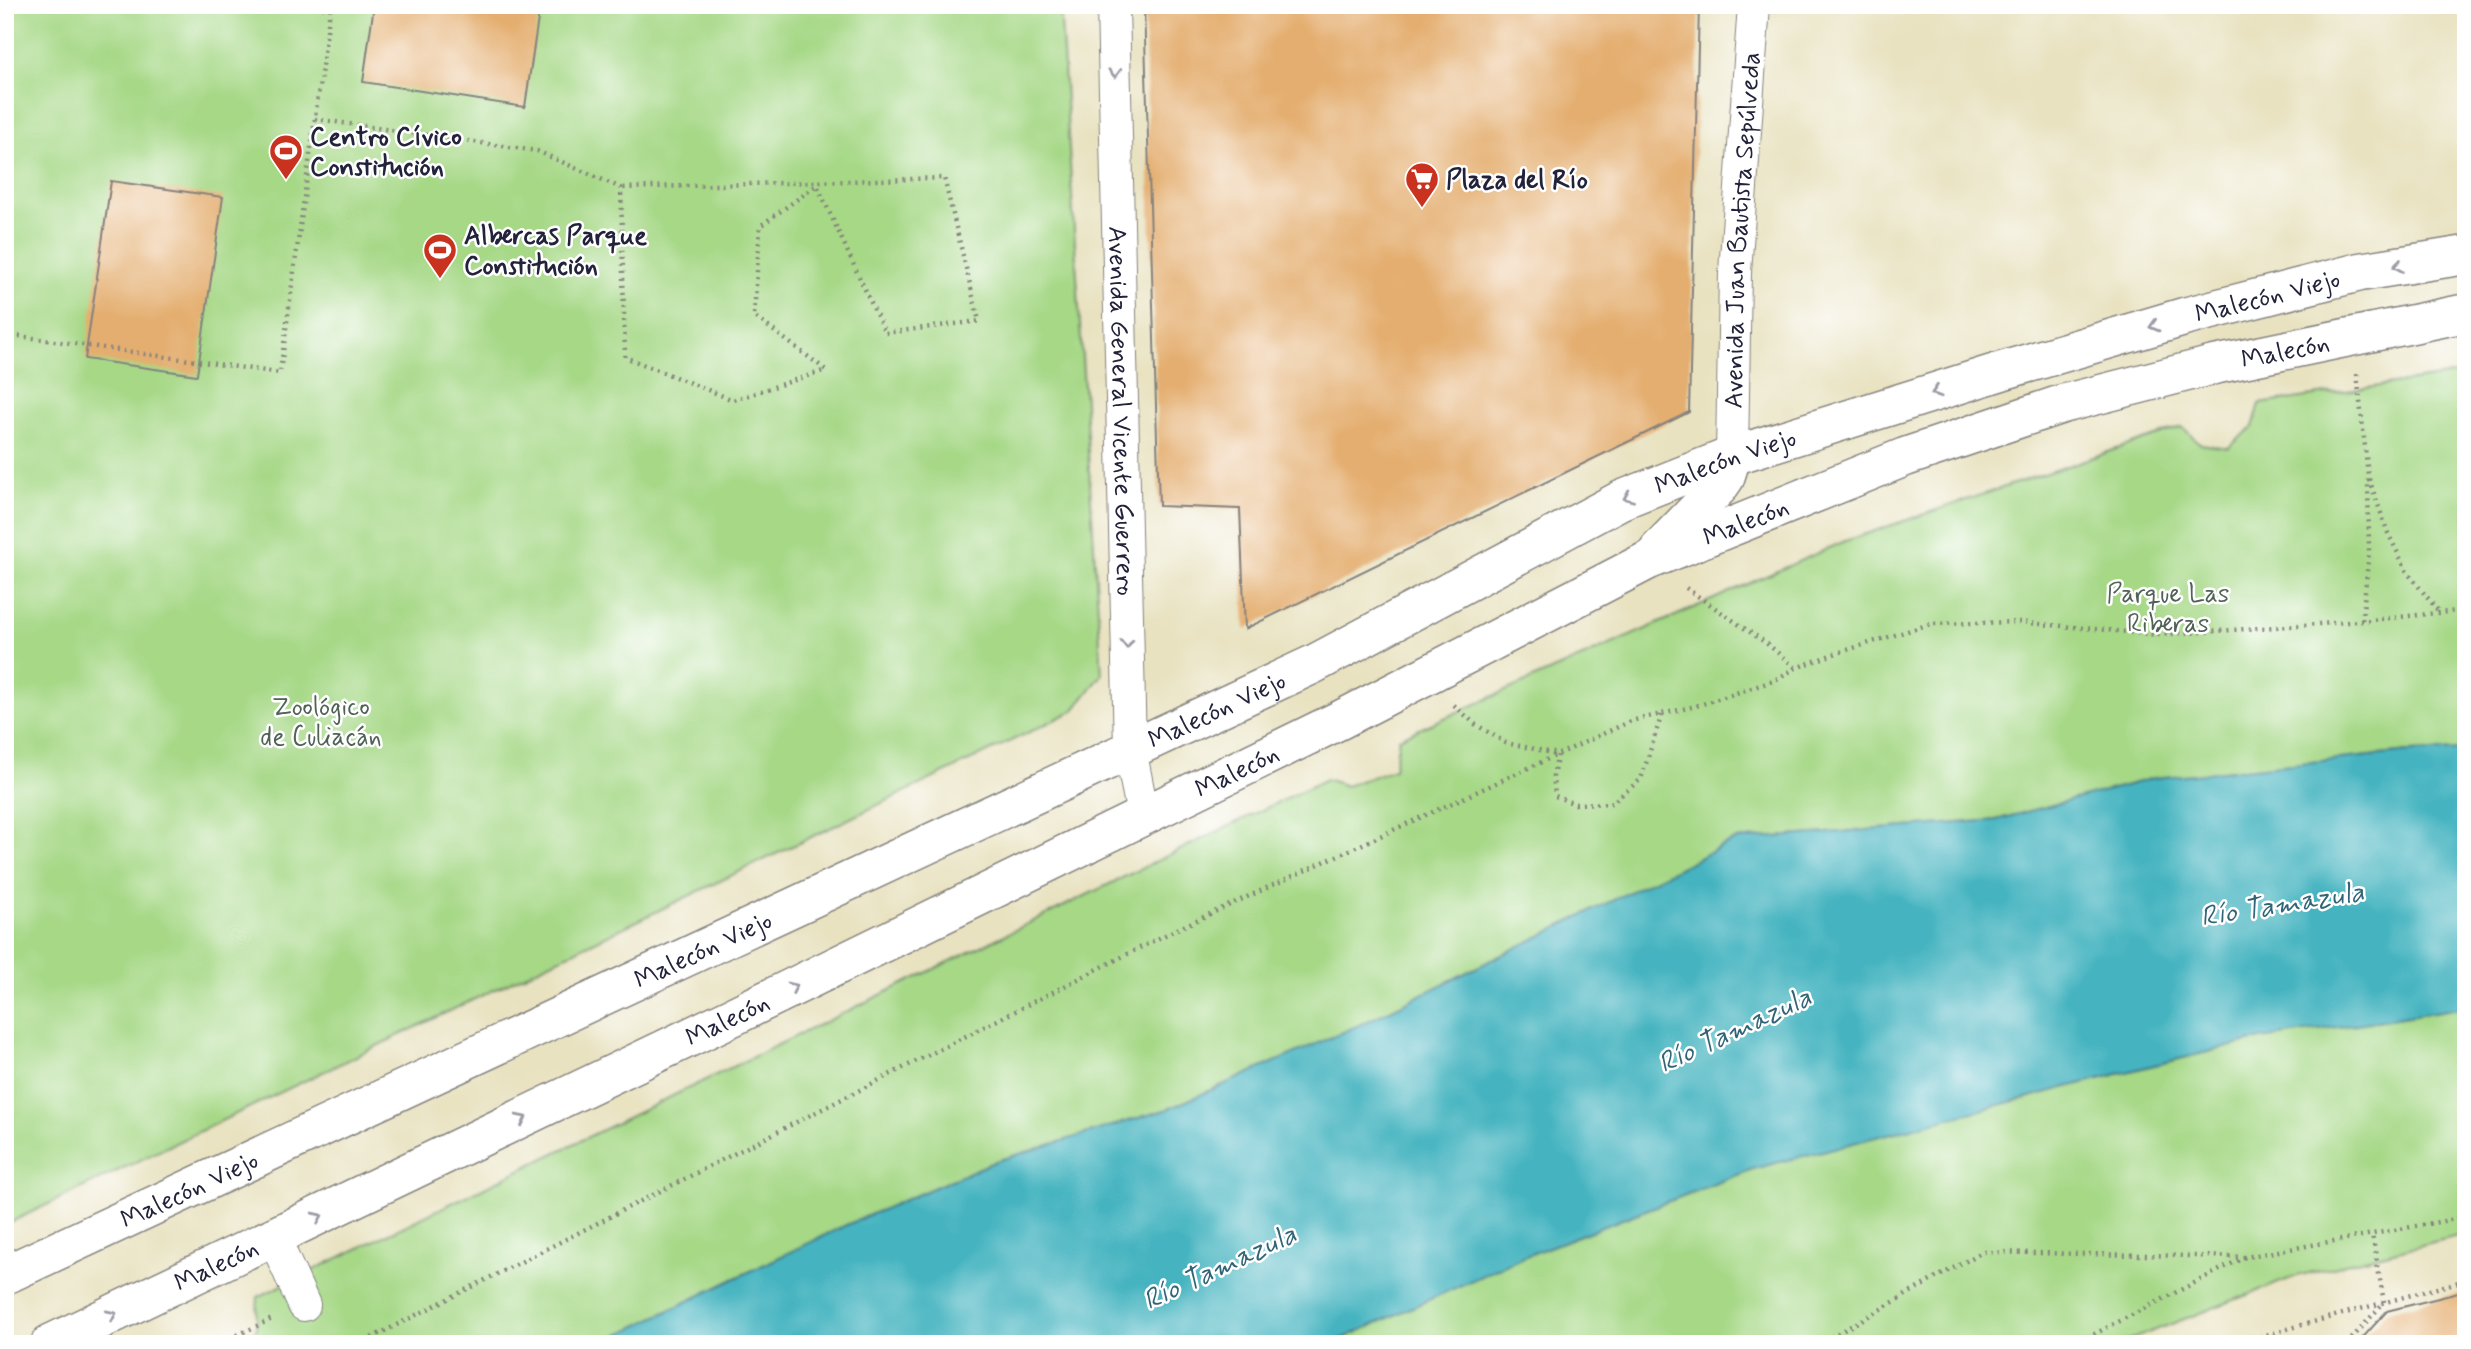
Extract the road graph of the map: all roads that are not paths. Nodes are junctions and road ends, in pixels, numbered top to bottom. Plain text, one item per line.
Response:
1 (1113, 5) edge
2 (1754, 5) edge
3 (2466, 255) edge
4 (2466, 313) edge
5 (1732, 456) junction
6 (1649, 560) junction
7 (1130, 749) junction
8 (1143, 816) junction
9 (274, 1238) junction
10 (5, 1275) edge
11 (304, 1305) road end
12 (50, 1344) edge

1 -> 7 street, Avenida General Vicente Guerrero
2 - 5 street, Avenida Juan Bautista Sepúlveda
3 -> 5 main road, Malecón Viejo
4 - 6 main road, Malecón
5 - 6 main road
5 -> 7 main road, Malecón Viejo
6 - 8 main road, Malecón
7 - 8 street, Avenida General Vicente Guerrero
7 - 10 main road, Malecón Viejo
9 -> 8 main road, Malecón
9 - 11 street
12 -> 9 main road, Malecón

